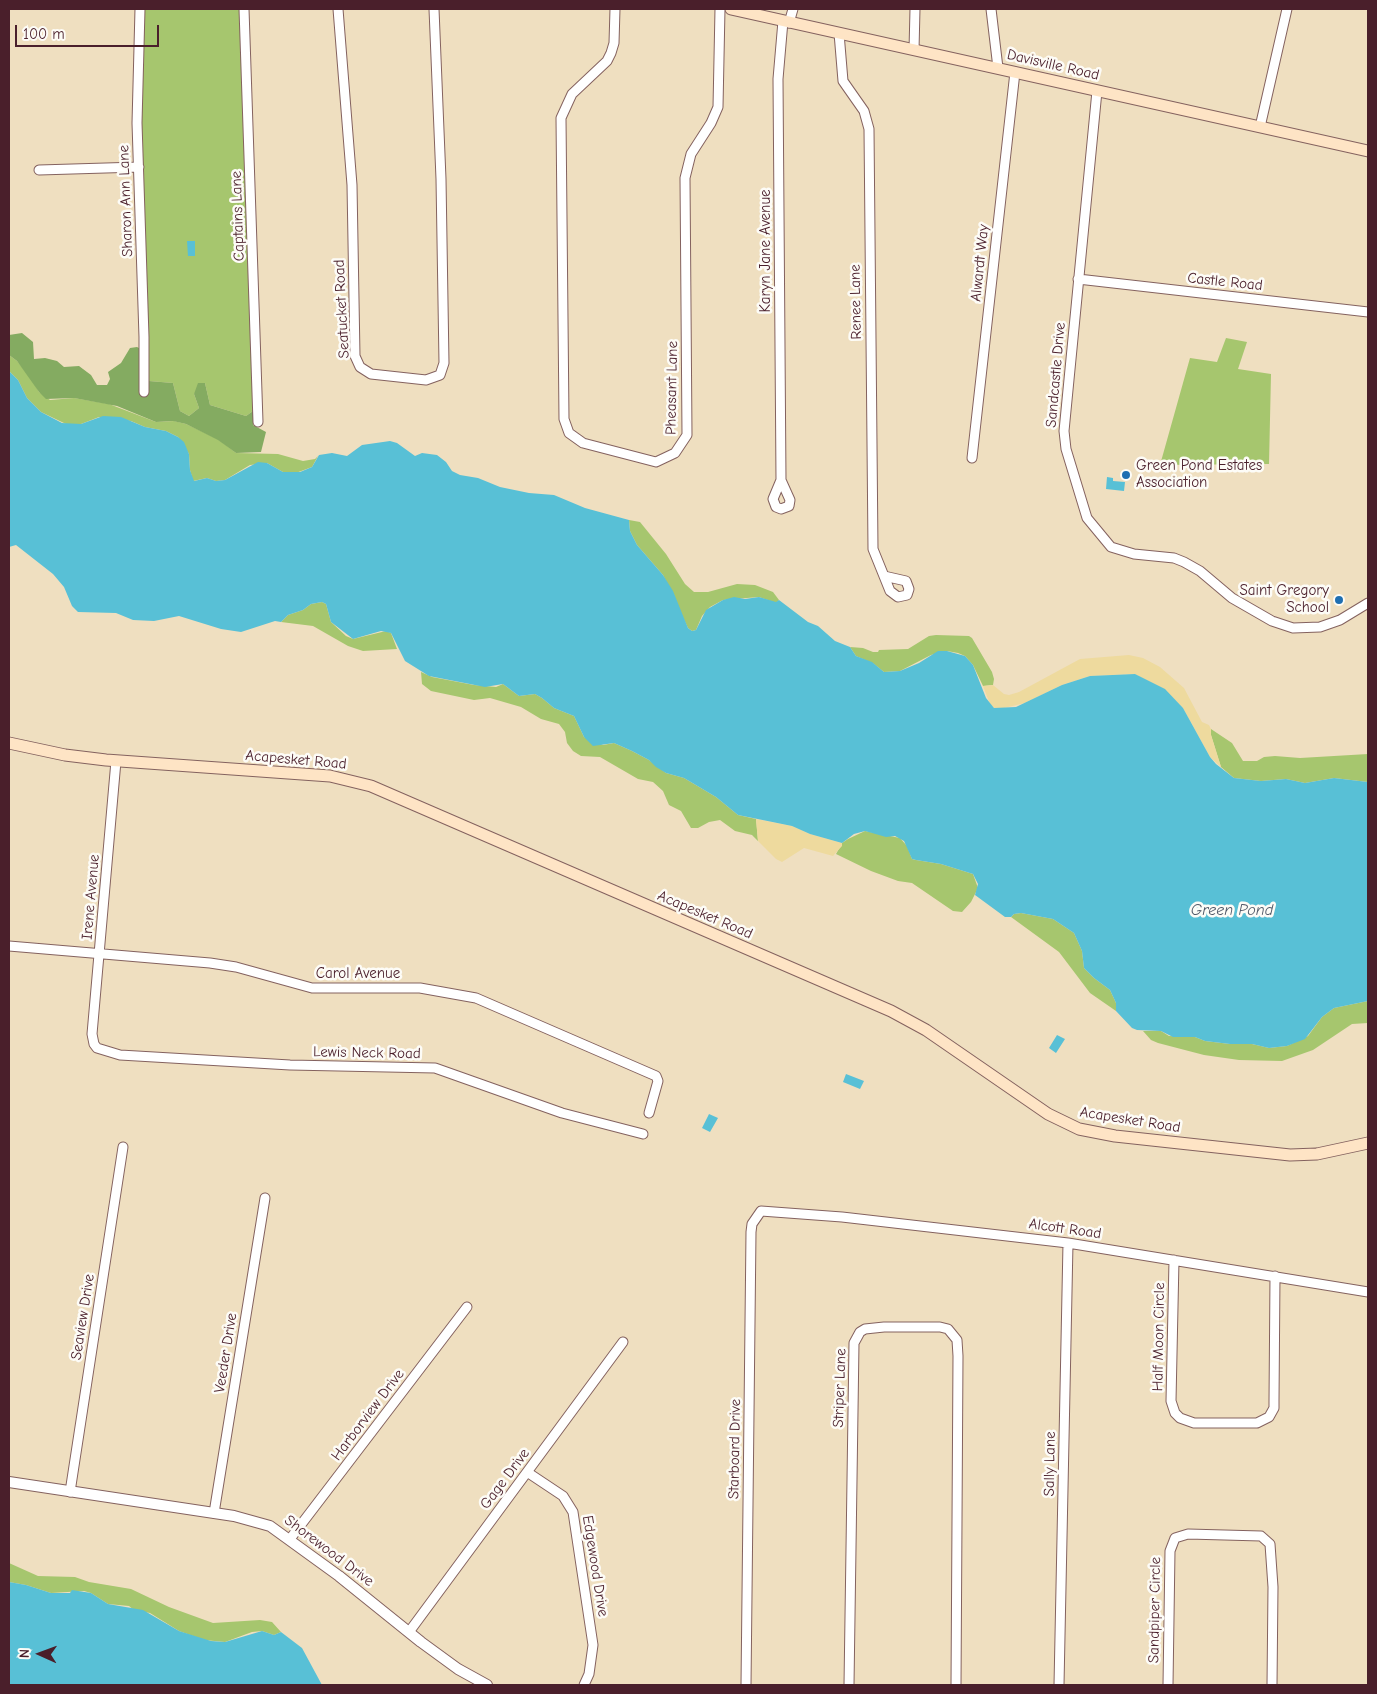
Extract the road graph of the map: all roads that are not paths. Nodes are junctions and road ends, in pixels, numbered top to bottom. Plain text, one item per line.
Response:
1 (140, 9) edge
2 (244, 9) edge
3 (338, 9) edge
4 (434, 9) edge
5 (615, 9) edge
6 (720, 9) edge
7 (731, 9) edge
8 (792, 9) edge
9 (916, 9) edge
10 (991, 9) edge
11 (1286, 9) edge
12 (786, 22) junction
13 (839, 33) junction
14 (914, 50) junction
15 (998, 68) junction
16 (1015, 72) junction
17 (1097, 91) junction
18 (1260, 127) junction
19 (1368, 151) edge
20 (139, 167) junction
21 (39, 170) dead end
22 (1078, 279) junction
23 (1368, 312) edge
24 (144, 392) dead end
25 (258, 422) dead end
26 (972, 458) dead end
27 (781, 480) dead end
28 (884, 576) dead end
29 (1368, 603) edge
30 (9, 743) edge
31 (116, 761) junction
32 (9, 946) edge
33 (99, 952) junction
34 (92, 1034) joint
35 (649, 1113) dead end
36 (643, 1134) dead end
37 (1368, 1143) edge
38 (123, 1147) dead end
39 (265, 1198) dead end
40 (757, 1215) joint
41 (1068, 1243) junction
42 (1174, 1260) junction
43 (1275, 1276) junction
44 (1368, 1292) edge
45 (467, 1307) dead end
46 (623, 1342) dead end
47 (528, 1472) junction
48 (9, 1482) edge
49 (70, 1492) junction
50 (214, 1513) junction
51 (290, 1540) junction
52 (408, 1632) junction
53 (487, 1685) edge
54 (584, 1685) edge
55 (746, 1685) edge
56 (849, 1685) edge
57 (956, 1685) edge
58 (1059, 1685) edge
59 (1168, 1685) edge
60 (1272, 1685) edge

1 - 20 street, Sharon Ann Lane
2 - 25 street, Captains Lane
3 - 4 street, Seatucket Road
5 - 6 street, Pheasant Lane
7 - 12 main road, Davisville Road
8 - 12 street, Karyn Jane Avenue
9 - 14 street
10 - 15 street
11 - 18 street
12 - 13 main road, Davisville Road
12 - 27 street, Karyn Jane Avenue
13 - 14 main road, Davisville Road
13 - 28 street, Renee Lane
14 - 15 main road, Davisville Road
15 - 16 main road, Davisville Road
16 - 17 main road, Davisville Road
16 - 26 street, Alwardt Way
17 - 18 main road, Davisville Road
17 - 22 street, Sandcastle Drive
18 - 19 main road, Davisville Road
20 - 21 street
20 - 24 street, Sharon Ann Lane
22 - 23 street, Castle Road
22 - 29 street, Sandcastle Drive
30 - 31 main road, Acapesket Road
31 - 33 street, Irene Avenue
31 - 37 main road, Acapesket Road
32 - 33 street, Carol Avenue
33 - 34 street, Irene Avenue
33 - 35 street, Carol Avenue
34 - 36 street, Lewis Neck Road
38 - 49 street, Seaview Drive
39 - 50 street, Veeder Drive
40 - 41 street, Alcott Road
40 - 55 street, Starboard Drive
41 - 42 street, Alcott Road
41 - 58 street, Sally Lane
42 - 43 street, Alcott Road
42 - 43 street, Half Moon Circle
43 - 44 street, Alcott Road
45 - 51 street, Harborview Drive
46 - 47 street, Gage Drive
47 - 52 street, Gage Drive
47 - 54 street, Edgewood Drive
48 - 49 street, Shorewood Drive
49 - 50 street, Shorewood Drive
50 - 51 street, Shorewood Drive
51 - 52 street, Shorewood Drive
52 - 53 street, Shorewood Drive
56 - 57 street, Striper Lane
59 - 60 street, Sandpiper Circle

